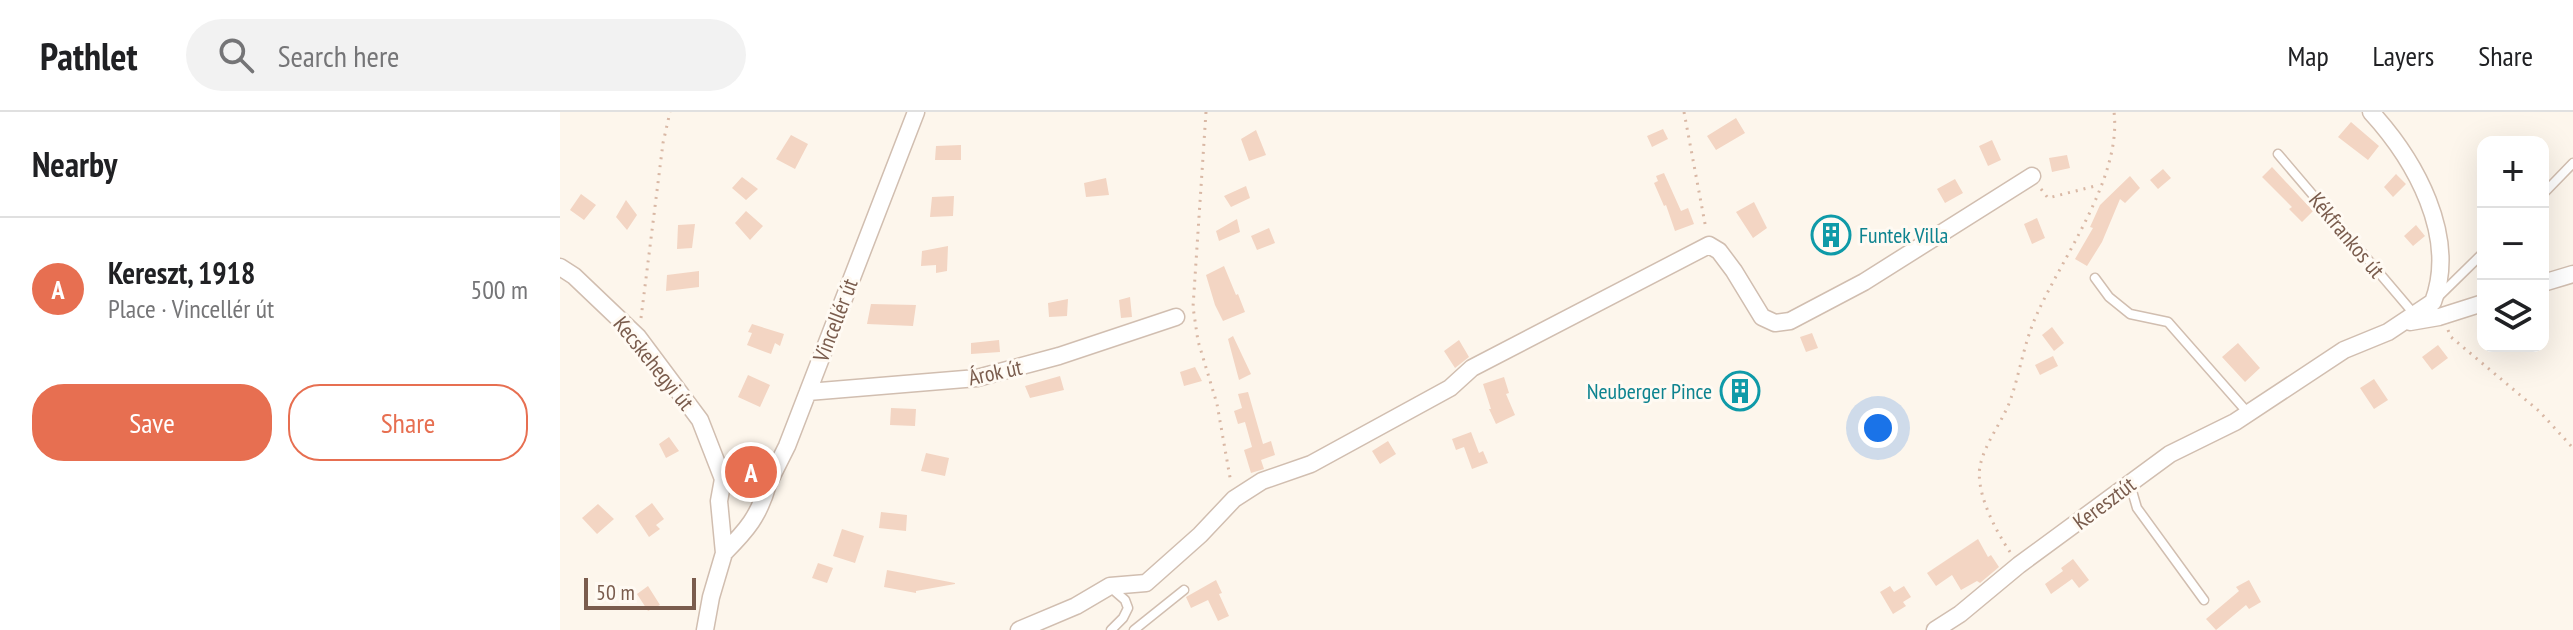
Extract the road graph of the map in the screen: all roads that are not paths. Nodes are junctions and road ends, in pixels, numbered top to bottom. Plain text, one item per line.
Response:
1 (916, 112) edge
2 (2371, 112) edge
3 (2278, 154) dead end
4 (2573, 163) edge
5 (2032, 176) road end
6 (2549, 188) edge
7 (2477, 260) edge
8 (567, 271) edge
9 (2573, 274) edge
10 (2095, 278) dead end
11 (2549, 281) edge
12 (560, 288) edge
13 (2477, 304) edge
14 (2436, 310) junction
15 (1176, 317) dead end
16 (2410, 319) junction
17 (808, 392) junction
18 (2249, 414) junction
19 (723, 479) junction
20 (2129, 483) junction
21 (768, 484) junction
22 (724, 553) junction
23 (1110, 586) junction
24 (1184, 590) dead end
25 (2204, 600) dead end
26 (705, 630) edge
27 (1019, 630) edge
28 (1111, 630) edge
29 (1134, 630) edge
30 (1935, 630) edge

1 - 17 street, Vincellér út
2 - 14 street
3 - 16 lane, Kékfrankos út
4 - 6 lane
5 - 23 street
7 - 14 lane
8 - 12 street
8 - 19 street, Kecskehegyi út
9 - 11 street
10 - 18 lane
13 - 14 street, Keresztút
14 - 16 street, Keresztút
15 - 17 street, Árok út
16 - 18 street, Keresztút
17 - 21 street, Vincellér út
18 - 20 street, Keresztút
19 - 21 street
19 - 22 street
20 - 25 lane
20 - 30 street, Keresztút
21 - 22 street, Vincellér út
22 - 26 street
23 - 27 street
23 - 28 lane
24 - 29 lane

